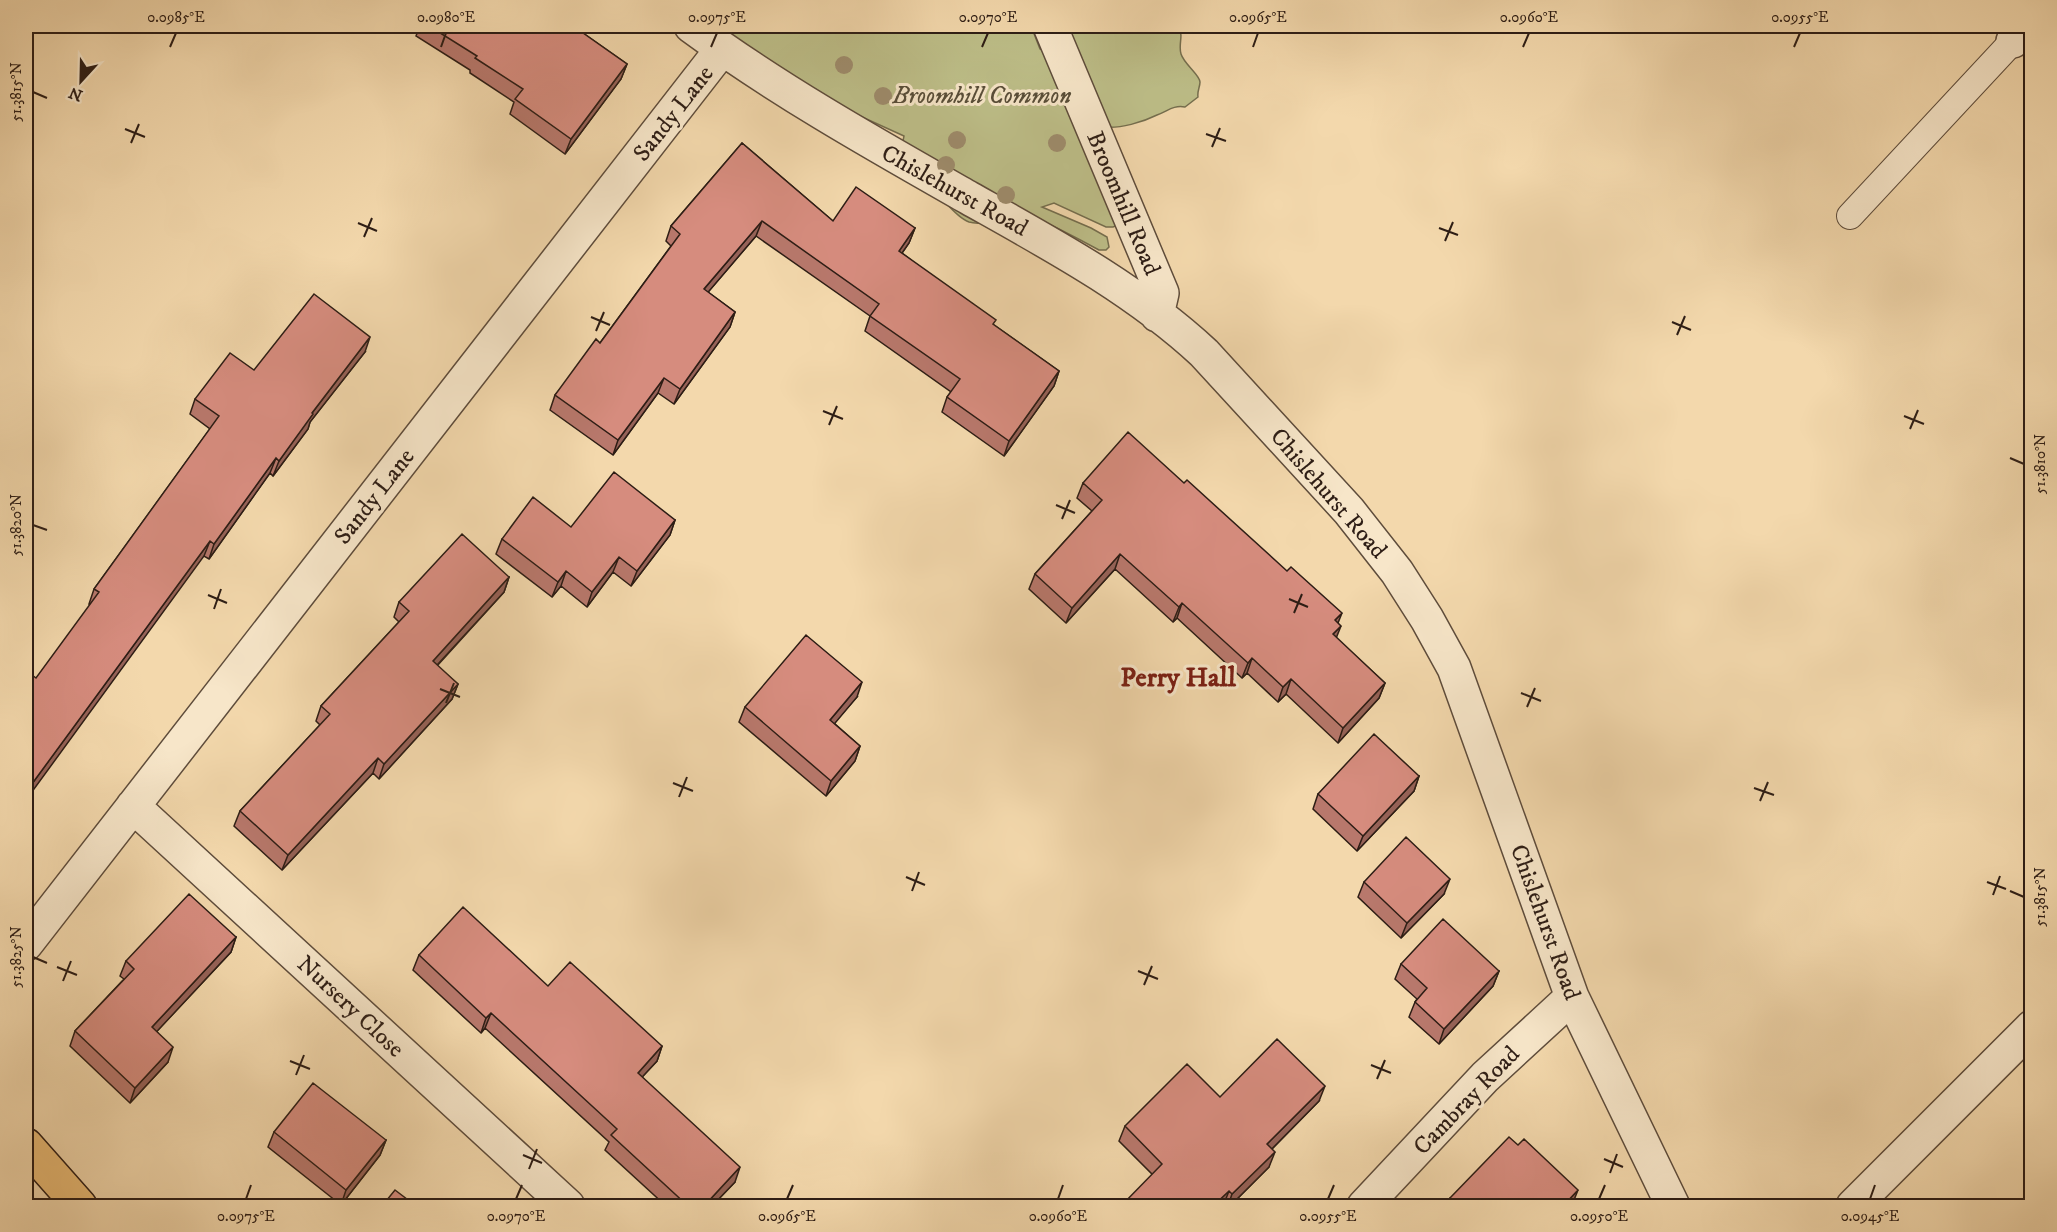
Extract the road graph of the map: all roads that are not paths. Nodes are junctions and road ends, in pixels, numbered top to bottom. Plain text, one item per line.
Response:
1 (691, 26) edge
2 (1050, 26) edge
3 (2021, 33) edge
4 (722, 49) junction
5 (1850, 216) dead end
6 (1157, 315) junction
7 (133, 806) junction
8 (26, 944) edge
9 (1572, 997) junction
10 (2031, 1027) edge
11 (26, 1144) edge
12 (80, 1206) edge
13 (568, 1206) edge
14 (1364, 1206) edge
15 (1673, 1206) edge
16 (1852, 1206) edge

1 - 4 street, Chislehurst Road
2 - 6 street, Broomhill Road
3 - 5 lane
4 - 6 street, Chislehurst Road
4 - 7 street, Sandy Lane
6 - 9 street, Chislehurst Road
7 - 8 street, Sandy Lane
7 - 13 street, Nursery Close
9 - 14 street, Cambray Road
9 - 15 street, Chislehurst Road
10 - 16 street
11 - 12 main road

